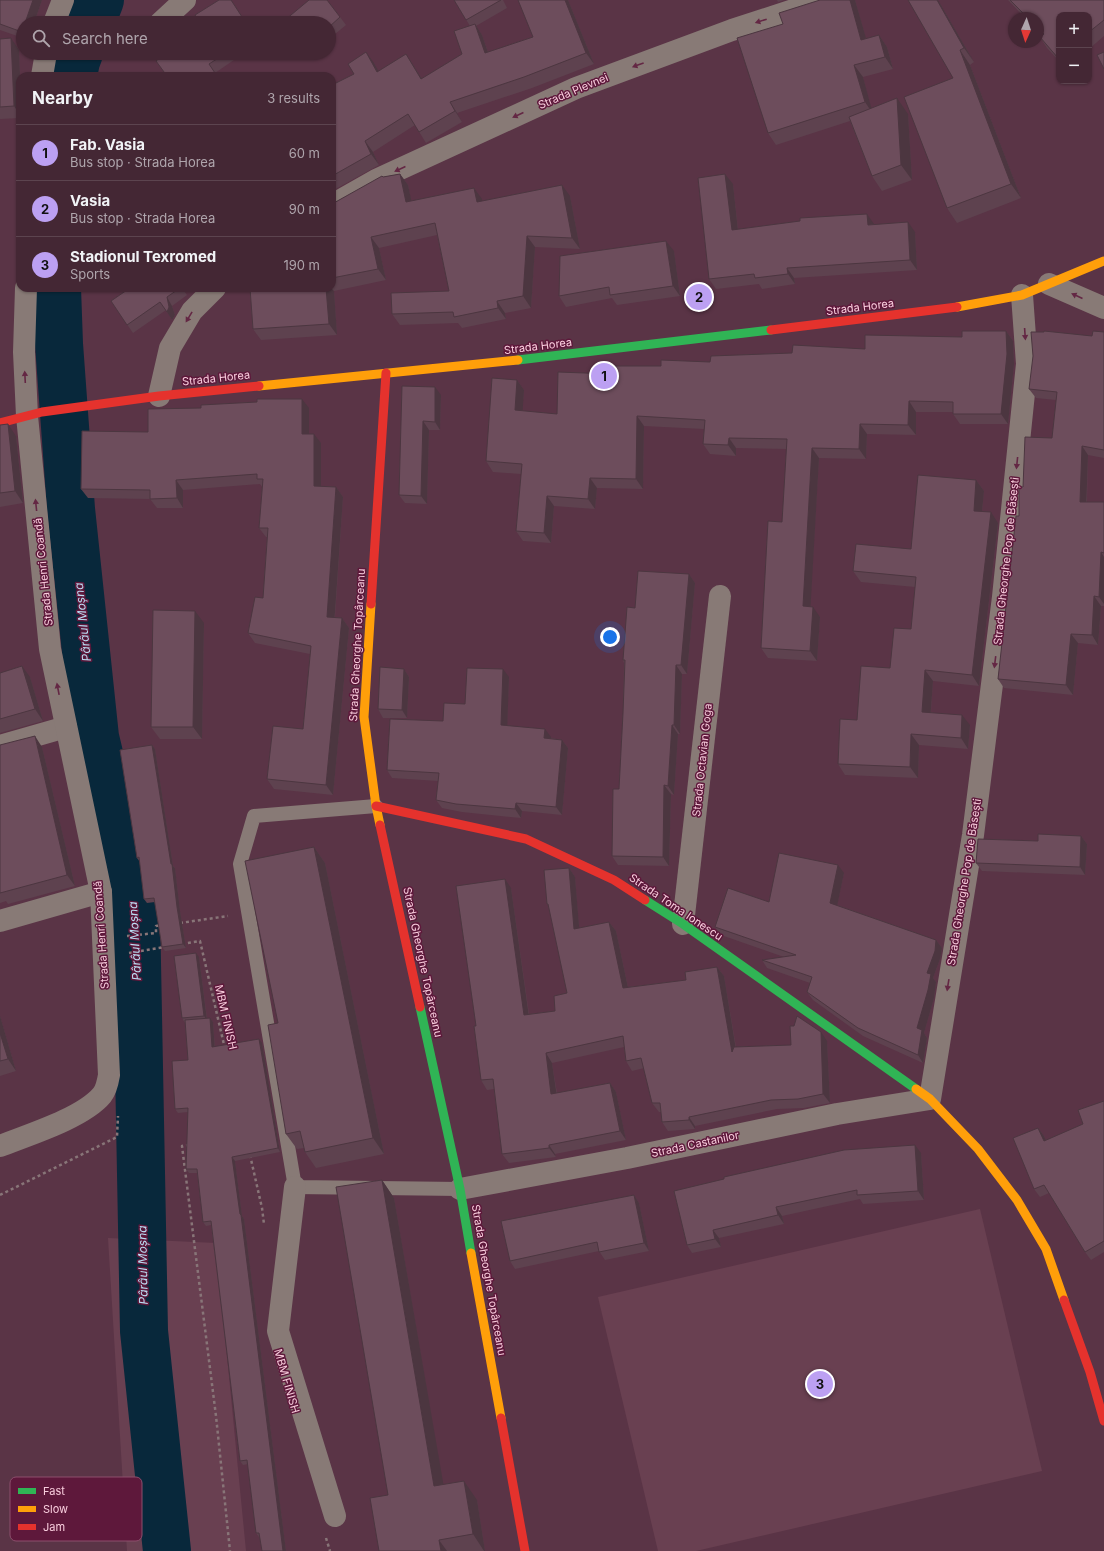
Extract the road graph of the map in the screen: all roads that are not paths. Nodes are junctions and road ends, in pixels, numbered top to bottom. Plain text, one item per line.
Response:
1 (63, 0) edge
2 (185, 0) edge
3 (824, 0) edge
4 (57, 16) edge
5 (168, 16) edge
6 (45, 60) edge
7 (43, 72) edge
8 (336, 203) edge
9 (1104, 261) edge
10 (1049, 284) junction
11 (26, 292) edge
12 (211, 292) edge
13 (1022, 295) junction
14 (1104, 308) edge
15 (386, 374) junction
16 (159, 396) junction
17 (34, 414) junction
18 (0, 423) edge
19 (720, 596) dead end
20 (66, 727) junction
21 (0, 746) edge
22 (376, 806) junction
23 (101, 892) junction
24 (0, 921) edge
25 (683, 924) junction
26 (930, 1099) junction
27 (0, 1146) edge
28 (295, 1187) junction
29 (460, 1189) junction
30 (1104, 1421) edge
31 (335, 1516) dead end
32 (524, 1551) edge

1 - 4 street
2 - 5 street
3 -> 8 street, Strada Plevnei
6 - 7 street
9 - 10 street, Strada Horea
10 - 13 street, Strada Horea
14 -> 10 street
17 -> 11 street, Strada Henri Coandă
12 -> 16 street
13 - 15 street, Strada Horea
13 -> 26 street, Strada Gheorghe Pop de Băsești
15 - 16 street, Strada Horea
15 - 22 street, Strada Gheorghe Topârceanu
16 - 17 street, Strada Horea
17 - 18 street, Strada Horea
20 -> 17 street, Strada Henri Coandă
19 - 25 street, Strada Octavian Goga
20 - 21 street
20 - 23 street, Strada Henri Coandă
22 - 25 street, Strada Toma Ionescu
22 - 28 lane
22 - 29 street, Strada Gheorghe Topârceanu
23 - 24 street
23 - 27 street, Strada Henri Coandă
25 - 26 street, Strada Toma Ionescu
26 - 29 street, Strada Castanilor
26 - 30 street
28 - 29 lane
28 - 31 street
29 - 32 street, Strada Gheorghe Topârceanu

